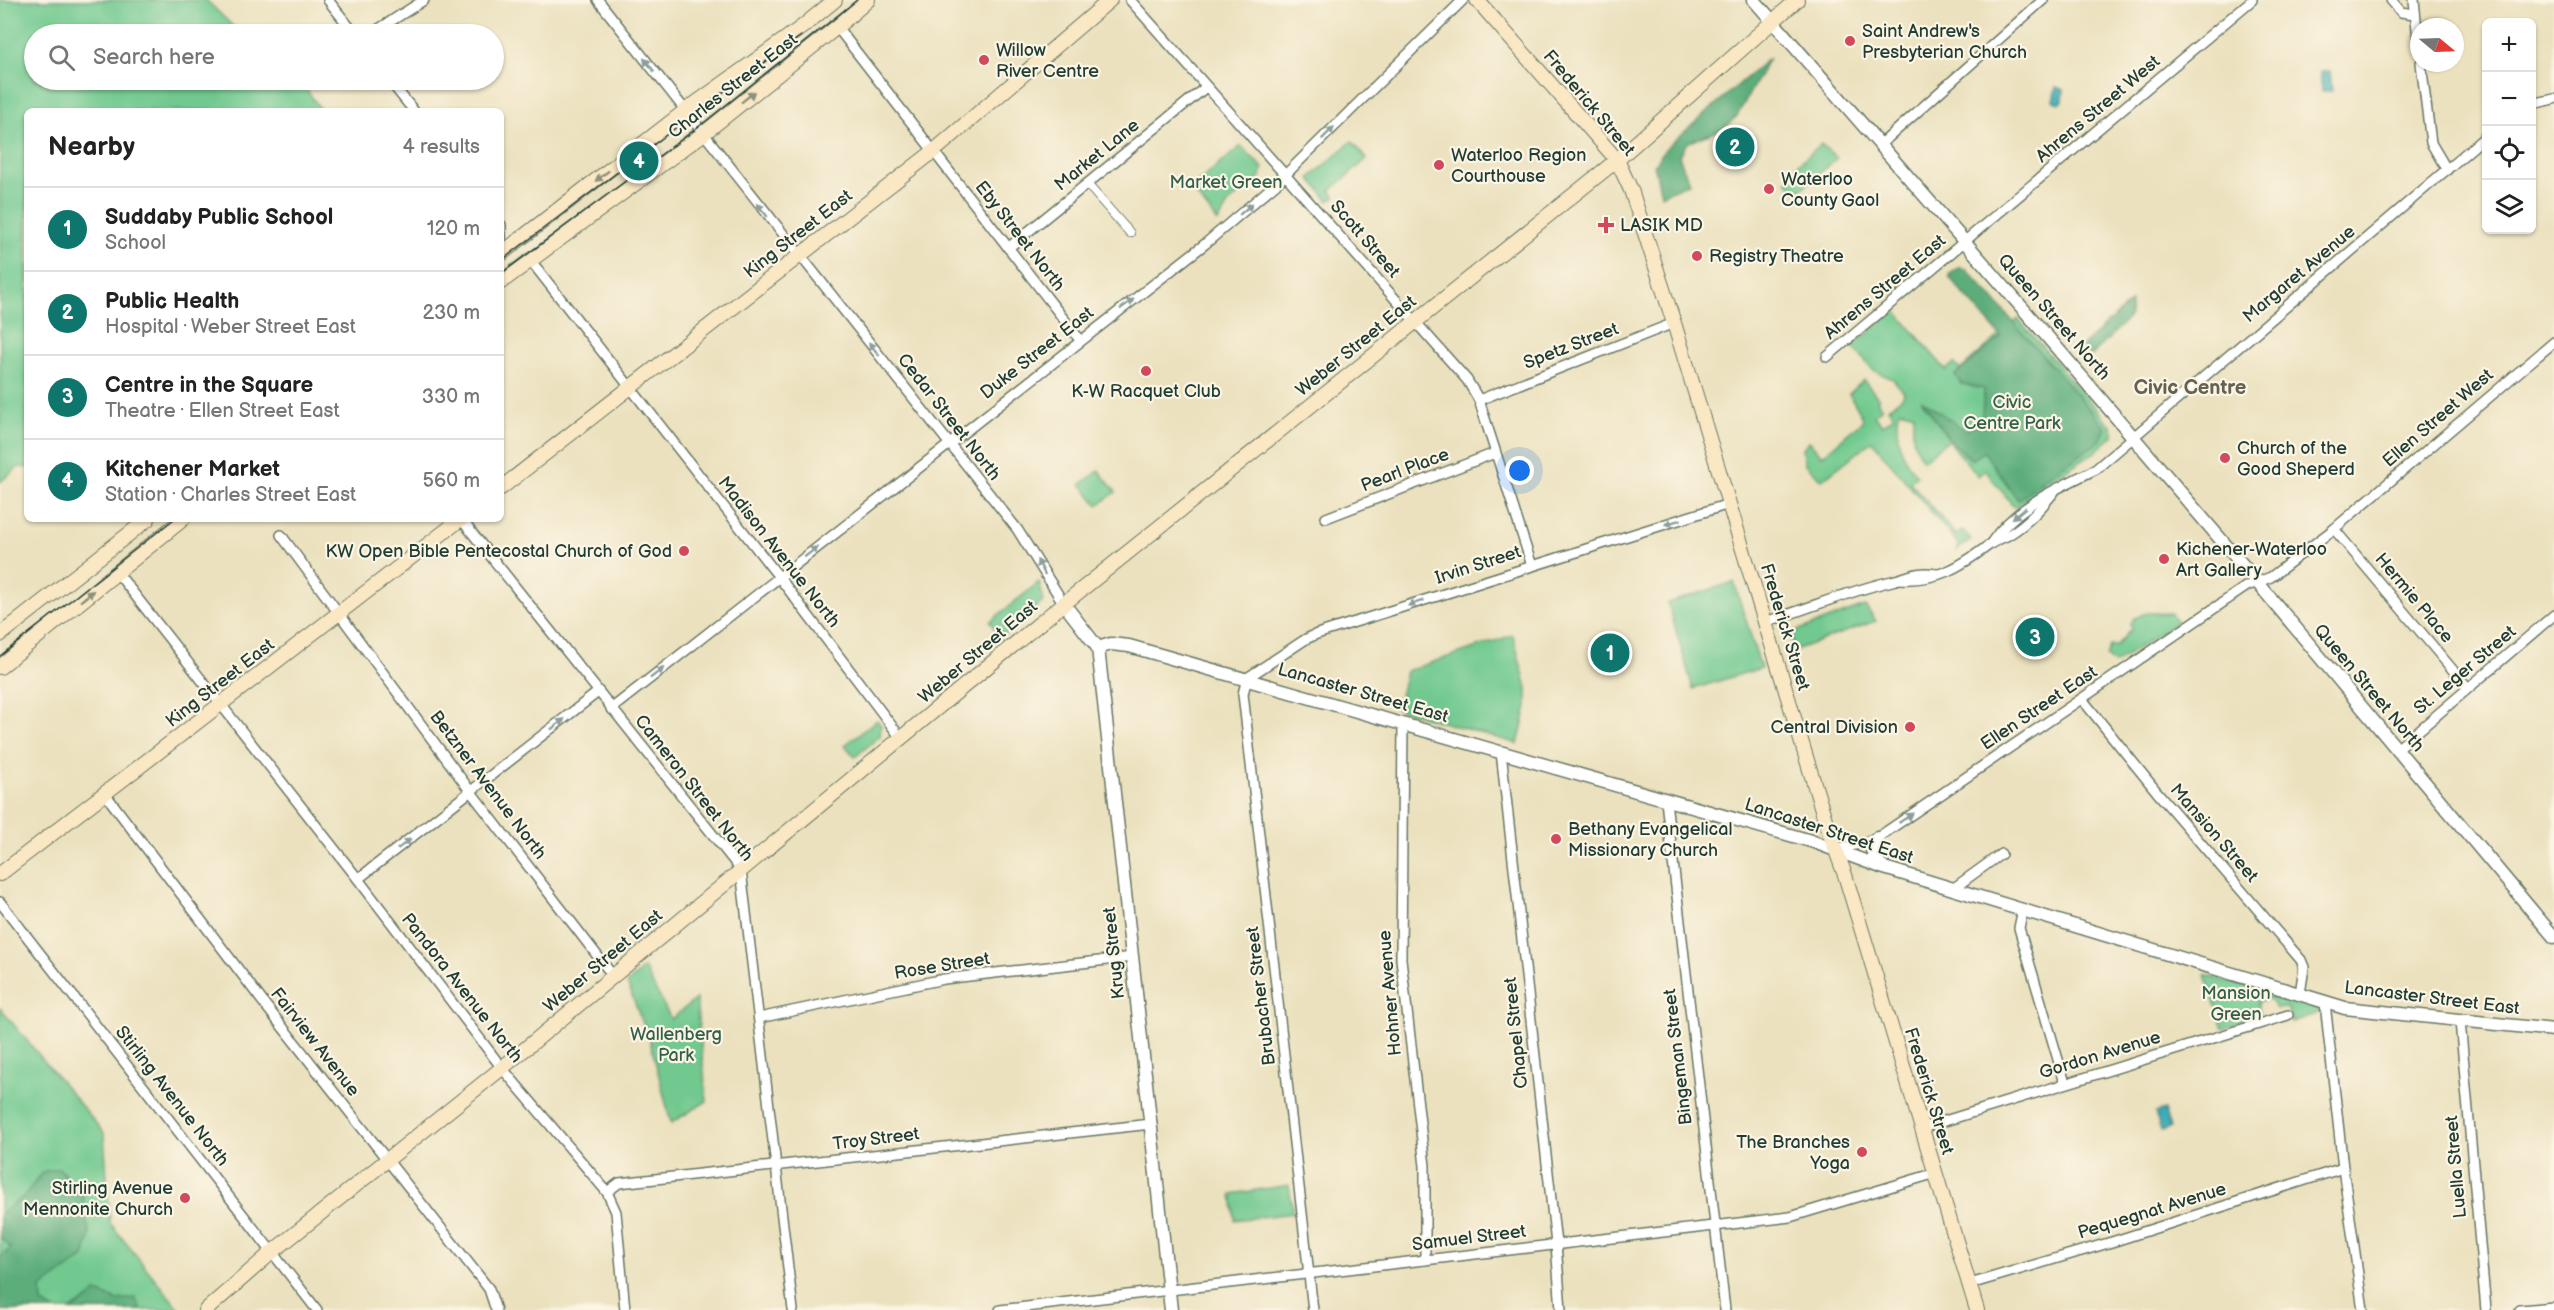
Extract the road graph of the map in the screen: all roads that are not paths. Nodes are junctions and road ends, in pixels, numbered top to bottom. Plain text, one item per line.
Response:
1 (328, 0) edge
2 (424, 0) edge
3 (598, 0) edge
4 (835, 0) edge
5 (868, 0) edge
6 (1110, 0) edge
7 (1130, 0) edge
8 (1463, 0) edge
9 (1477, 0) edge
10 (1754, 0) edge
11 (1797, 0) edge
12 (2043, 0) edge
13 (2252, 0) edge
14 (2391, 0) edge
15 (2414, 0) edge
16 (2415, 14) junction
17 (2415, 18) edge
18 (1772, 22) junction
19 (347, 24) edge
20 (387, 24) edge
21 (837, 27) junction
22 (2422, 72) edge
23 (1206, 87) junction
24 (397, 90) edge
25 (2554, 99) edge
26 (2536, 103) edge
27 (412, 108) edge
28 (685, 111) junction
29 (703, 134) junction
30 (2482, 140) edge
31 (1880, 145) junction
32 (934, 151) junction
33 (1617, 160) junction
34 (2447, 170) junction
35 (1286, 174) junction
36 (1087, 184) junction
37 (1130, 233) dead end
38 (1964, 243) junction
39 (1008, 248) junction
40 (504, 252) edge
41 (800, 255) junction
42 (531, 261) junction
43 (504, 280) edge
44 (1416, 321) junction
45 (1674, 323) junction
46 (1080, 340) junction
47 (2554, 342) edge
48 (1827, 357) dead end
49 (630, 387) junction
50 (1479, 400) junction
51 (2133, 437) junction
52 (949, 444) junction
53 (1495, 453) junction
54 (504, 486) edge
55 (1729, 504) junction
56 (1326, 518) dead end
57 (144, 522) edge
58 (179, 522) edge
59 (457, 522) edge
60 (463, 522) edge
61 (2334, 529) junction
62 (281, 535) dead end
63 (1532, 566) junction
64 (116, 571) junction
65 (779, 577) junction
66 (2258, 583) junction
67 (1064, 604) junction
68 (339, 612) junction
69 (2554, 615) edge
70 (1765, 622) junction
71 (0, 635) edge
72 (1098, 648) junction
73 (0, 668) edge
74 (1247, 678) junction
75 (2468, 688) junction
76 (598, 692) junction
77 (2082, 699) junction
78 (222, 704) junction
79 (611, 709) junction
80 (1403, 723) junction
81 (901, 738) junction
82 (2397, 749) junction
83 (1501, 752) junction
84 (471, 792) junction
85 (106, 795) junction
86 (1666, 801) junction
87 (1877, 838) junction
88 (1834, 849) junction
89 (2001, 854) dead end
90 (1881, 867) junction
91 (741, 870) junction
92 (0, 874) edge
93 (358, 879) junction
94 (1954, 888) junction
95 (0, 902) edge
96 (2023, 909) junction
97 (2554, 937) edge
98 (1133, 957) junction
99 (613, 976) junction
100 (2300, 994) junction
101 (2325, 1003) junction
102 (2288, 1015) dead end
103 (759, 1018) junction
104 (2460, 1021) junction
105 (2554, 1030) edge
106 (502, 1068) junction
107 (2065, 1083) junction
108 (1151, 1124) junction
109 (1922, 1128) junction
110 (386, 1160) junction
111 (777, 1167) junction
112 (2343, 1168) junction
113 (1936, 1173) junction
114 (607, 1192) junction
115 (1715, 1227) junction
116 (1556, 1244) junction
117 (271, 1253) junction
118 (1425, 1260) junction
119 (1308, 1273) junction
120 (1970, 1284) junction
121 (1169, 1289) junction
122 (2554, 1307) edge
123 (206, 1310) edge
124 (317, 1310) edge
125 (496, 1310) edge
126 (625, 1310) edge
127 (793, 1310) edge
128 (1000, 1310) edge
129 (1171, 1310) edge
130 (1313, 1310) edge
131 (1561, 1310) edge
132 (1725, 1310) edge
133 (1977, 1310) edge
134 (2363, 1310) edge
135 (2486, 1310) edge
136 (2520, 1310) edge

1 - 19 street
2 - 20 street
28 -> 3 street, Cedar Street North
4 - 28 main road, Charles Street East
5 - 21 main road, Charles Street East
6 - 32 main road, King Street East
7 - 23 street, Scott Street
35 -> 8 street, Duke Street East
9 - 33 main road, Frederick Street
10 - 18 street, Queen Street North
11 - 18 main road, Weber Street East
12 - 31 street
13 - 38 street, Ahrens Street West
14 - 16 street
15 - 16 street
16 - 17 street
18 - 31 street, Queen Street North
18 - 33 main road, Weber Street East
29 -> 21 main road, Charles Street East
21 - 32 street, Eby Street North
22 - 34 street
23 - 35 street, Scott Street
23 - 36 street, Market Lane
24 - 27 street
25 - 26 street
28 - 29 street, Cedar Street North
28 -> 40 main road, Charles Street East
41 -> 29 street, Cedar Street North
29 - 42 main road, Charles Street East
30 - 34 street, Margaret Avenue
31 - 38 street, Queen Street North
32 - 39 street, Eby Street North
32 - 41 main road, King Street East
33 - 44 main road, Weber Street East
33 - 45 main road, Frederick Street
34 - 51 street, Margaret Avenue
35 - 44 street, Scott Street
46 -> 35 street, Duke Street East
36 - 37 street
36 - 39 street, Market Lane
38 - 48 street, Ahrens Street East
38 - 51 street, Queen Street North
39 - 46 street, Eby Street North
41 - 49 main road, King Street East
52 -> 41 street, Cedar Street North
42 - 43 main road, Charles Street East
42 - 49 street, Madison Avenue North
44 - 50 street, Scott Street
44 - 67 main road, Weber Street East
45 - 50 street, Spetz Street
45 - 55 main road, Frederick Street
46 - 52 street, Duke Street East
47 - 61 street, Ellen Street West
49 - 54 main road, King Street East
49 - 65 street, Madison Avenue North
50 - 53 street, Scott Street
51 - 66 street, Queen Street North
51 - 70 street, Margaret Avenue
65 -> 52 street, Duke Street East
67 -> 52 street, Cedar Street North
53 - 56 street, Pearl Place
53 - 63 street, Scott Street
55 -> 63 street, Irvin Street
55 - 70 main road, Frederick Street
57 - 71 main road
58 - 64 main road
59 - 68 main road, King Street East
60 - 76 street, Cameron Street North
61 - 66 street, Ellen Street West
61 - 75 street, Hermie Place
62 - 68 street, Betzner Avenue North
63 -> 74 street, Irvin Street
73 -> 64 main road
64 - 78 street, Pandora Avenue North
79 -> 65 street, Duke Street East
65 - 81 street, Madison Avenue North
66 - 77 street, Ellen Street East
66 - 82 street, Queen Street North
67 - 72 street
67 - 81 main road, Weber Street East
68 - 78 main road, King Street East
68 - 84 street, Betzner Avenue North
69 - 75 street, St. Leger Street
70 - 88 main road, Frederick Street
72 - 74 street, Lancaster Street East
72 - 98 street, Krug Street
74 - 80 street, Lancaster Street East
74 - 119 street, Brubacher Street
75 - 82 street, St. Leger Street
76 - 79 street, Cameron Street North
84 -> 76 street
87 -> 77 street, Ellen Street East
77 - 100 street, Mansion Street
78 - 85 main road, King Street East
78 - 93 street, Pandora Avenue North
79 - 91 street, Cameron Street North
80 - 83 street, Lancaster Street East
80 - 118 street, Hohner Avenue
81 - 91 main road, Weber Street East
82 - 97 street, Queen Street North
83 - 86 street, Lancaster Street East
83 - 116 street, Chapel Street
93 -> 84 street
84 - 99 street, Betzner Avenue North
85 - 92 main road, King Street East
85 - 110 street, Fairview Avenue
86 - 88 street, Lancaster Street East
86 - 115 street, Bingeman Street
87 - 88 street, Ellen Street East
87 - 90 street
88 - 90 street, Lancaster Street East
88 - 109 main road, Frederick Street
89 - 94 street
90 - 94 street, Lancaster Street East
91 - 99 main road, Weber Street East
91 - 103 street, Cameron Street North
93 - 106 street, Pandora Avenue North
94 - 96 street, Lancaster Street East
95 - 117 street, Stirling Avenue North
96 - 100 street, Lancaster Street East
96 - 107 street
98 - 103 street, Rose Street
98 - 108 street, Krug Street
99 - 106 main road, Weber Street East
100 - 101 street, Lancaster Street East
101 - 104 street, Lancaster Street East
101 - 112 street
102 - 107 street, Gordon Avenue
103 - 111 street, Cameron Street North
104 - 105 street, Lancaster Street East
104 - 135 street, Luella Street
106 - 110 main road, Weber Street East
106 - 114 street, Pandora Avenue North
107 - 109 street, Gordon Avenue
108 - 111 street, Troy Street
108 - 121 street, Krug Street
109 - 113 main road, Frederick Street
110 - 117 main road, Weber Street East
110 - 125 street, Fairview Avenue
111 - 114 street, Troy Street
111 - 127 street, Cameron Street North
112 - 120 street, Pequegnat Avenue
112 - 134 street
113 - 115 street, Samuel Street
113 - 120 main road, Frederick Street
114 - 126 street, Pandora Avenue North
115 - 116 street, Samuel Street
115 - 132 street, Bingeman Street
116 - 118 street, Samuel Street
116 - 131 street, Chapel Street
117 - 123 main road, Weber Street East
117 - 124 street, Stirling Avenue North
118 - 119 street, Samuel Street
119 - 121 street, Samuel Street
119 - 130 street, Brubacher Street
120 - 133 main road, Frederick Street
121 - 128 street, Samuel Street
121 - 129 street, Krug Street
122 - 136 street

